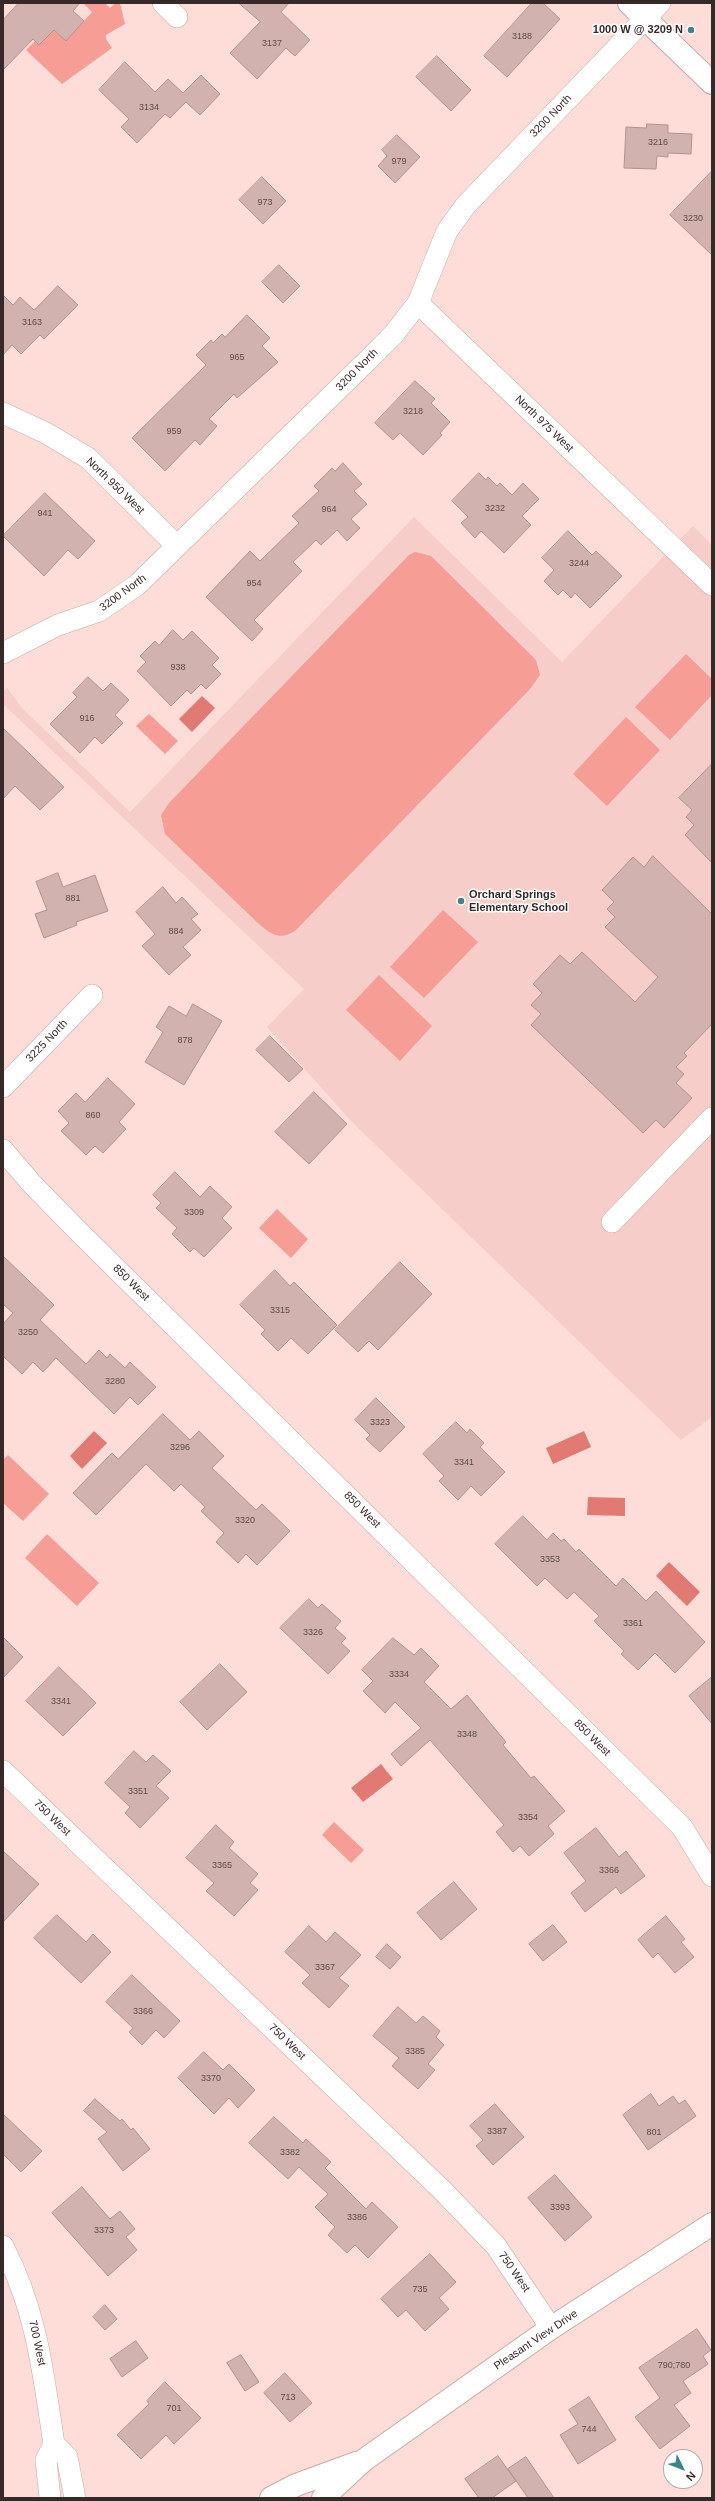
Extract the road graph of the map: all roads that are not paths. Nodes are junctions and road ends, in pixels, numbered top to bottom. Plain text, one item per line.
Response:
1 (629, 3) edge
2 (660, 3) edge
3 (645, 18) junction
4 (712, 83) edge
5 (418, 303) junction
6 (3, 413) edge
7 (177, 546) junction
8 (712, 585) edge
9 (3, 653) edge
10 (92, 995) dead end
11 (3, 1086) edge
12 (712, 1118) edge
13 (3, 1150) edge
14 (612, 1222) dead end
15 (3, 1771) edge
16 (712, 1876) edge
17 (712, 2224) edge
18 (3, 2246) edge
19 (551, 2328) junction
20 (54, 2444) junction
21 (364, 2460) junction
22 (50, 2498) edge
23 (75, 2498) edge
24 (271, 2498) edge
25 (323, 2498) edge

1 - 3 main road
2 - 3 street, 3200 North
3 - 4 main road
3 - 5 street, 3200 North
5 - 7 street, 3200 North
5 - 8 street, North 975 West
6 - 7 street, North 950 West
7 - 9 street, 3200 North
10 - 11 street, 3225 North
12 - 14 street
13 - 16 street, 850 West
15 - 19 street, 750 West
17 - 19 main road, Pleasant View Drive
18 - 20 street, 700 West
19 - 21 main road, Pleasant View Drive
20 - 22 street
20 - 23 street
21 - 24 main road, Pleasant View Drive
21 - 25 main road, Pleasant View Drive

